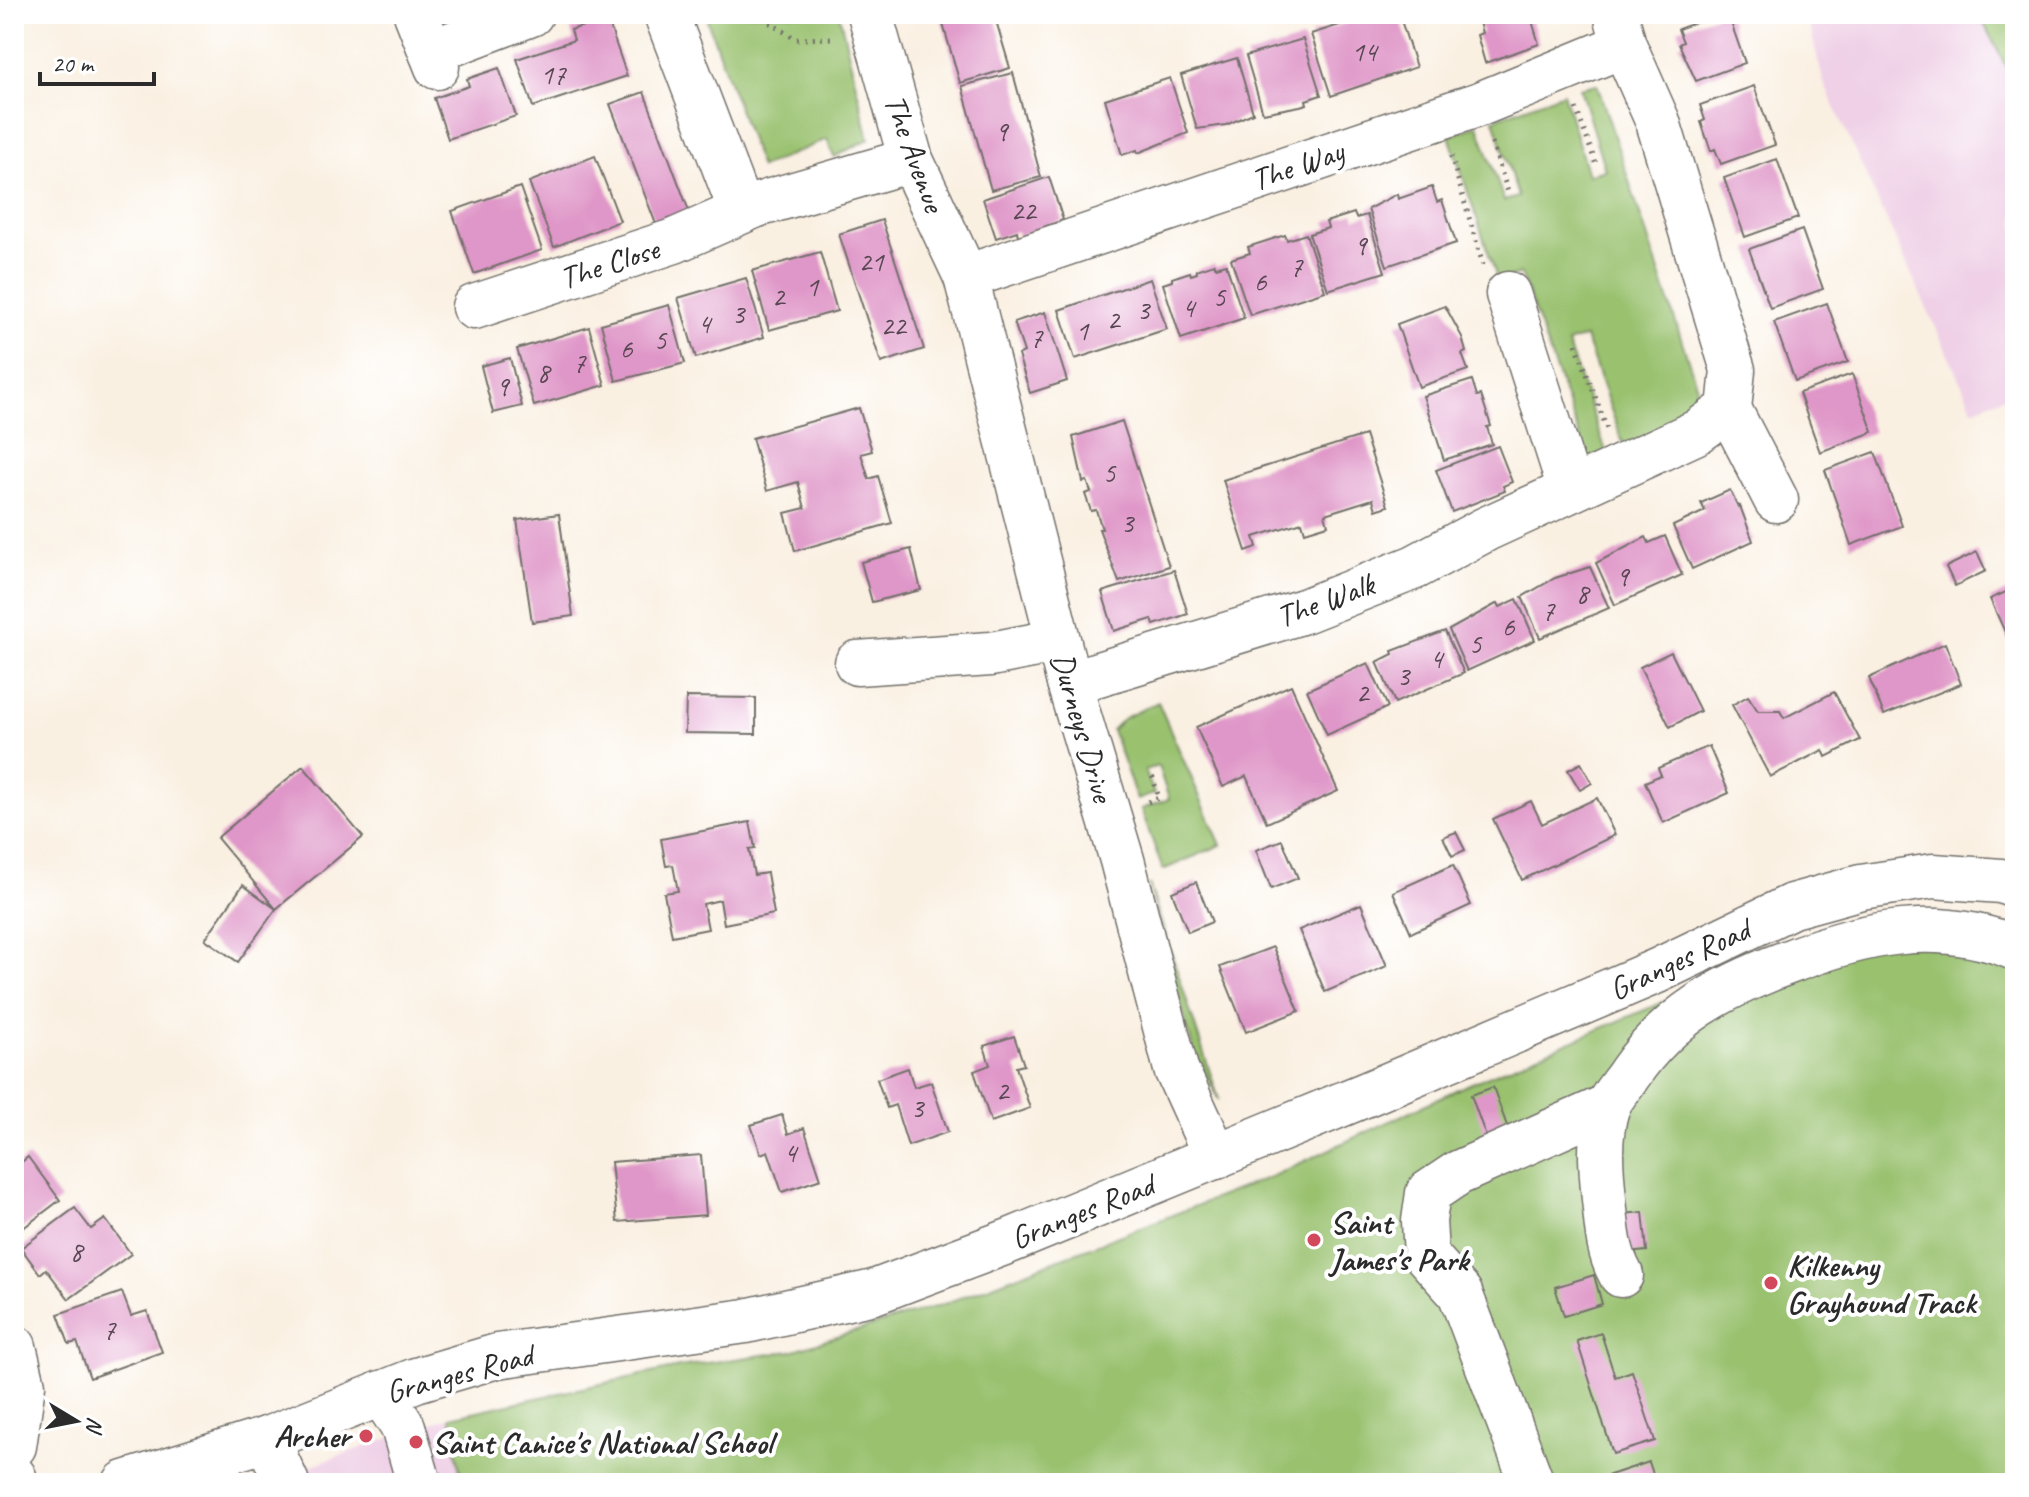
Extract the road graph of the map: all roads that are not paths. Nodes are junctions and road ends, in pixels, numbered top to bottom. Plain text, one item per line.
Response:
1 (531, 14) edge
2 (666, 14) edge
3 (872, 21) edge
4 (1620, 29) edge
5 (428, 44) edge
6 (911, 160) junction
7 (741, 211) junction
8 (968, 283) junction
9 (1508, 294) road end
10 (474, 309) dead end
11 (1729, 409) junction
12 (1570, 489) junction
13 (1776, 500) dead end
14 (1058, 641) junction
15 (857, 663) dead end
16 (1069, 683) junction
17 (2015, 886) edge
18 (2015, 948) edge
19 (1608, 1106) junction
20 (1216, 1157) junction
21 (1621, 1275) dead end
22 (14, 1347) edge
23 (381, 1393) junction
24 (267, 1439) junction
25 (14, 1446) edge
26 (14, 1477) edge
27 (16, 1483) edge
28 (125, 1483) edge
29 (287, 1483) edge
30 (419, 1483) edge
31 (1532, 1483) edge

1 - 5 street
2 - 7 street
3 - 6 street, The Avenue
4 - 8 street, The Way
4 - 11 street
6 - 7 street, The Close
6 - 8 street, The Avenue
7 - 10 street, The Close
8 - 14 street, Durneys Drive
9 - 12 street
11 - 12 street, The Walk
11 - 13 street
12 - 16 street, The Walk
14 - 15 street
14 - 16 street, Durneys Drive
16 - 20 street, Durneys Drive
17 - 20 street, Granges Road
18 - 19 street
19 - 21 street
19 - 31 street
20 - 23 street, Granges Road
22 - 25 street
23 - 24 street, Granges Road
23 - 30 street
24 - 28 street, Granges Road
24 - 29 street
26 - 27 street

